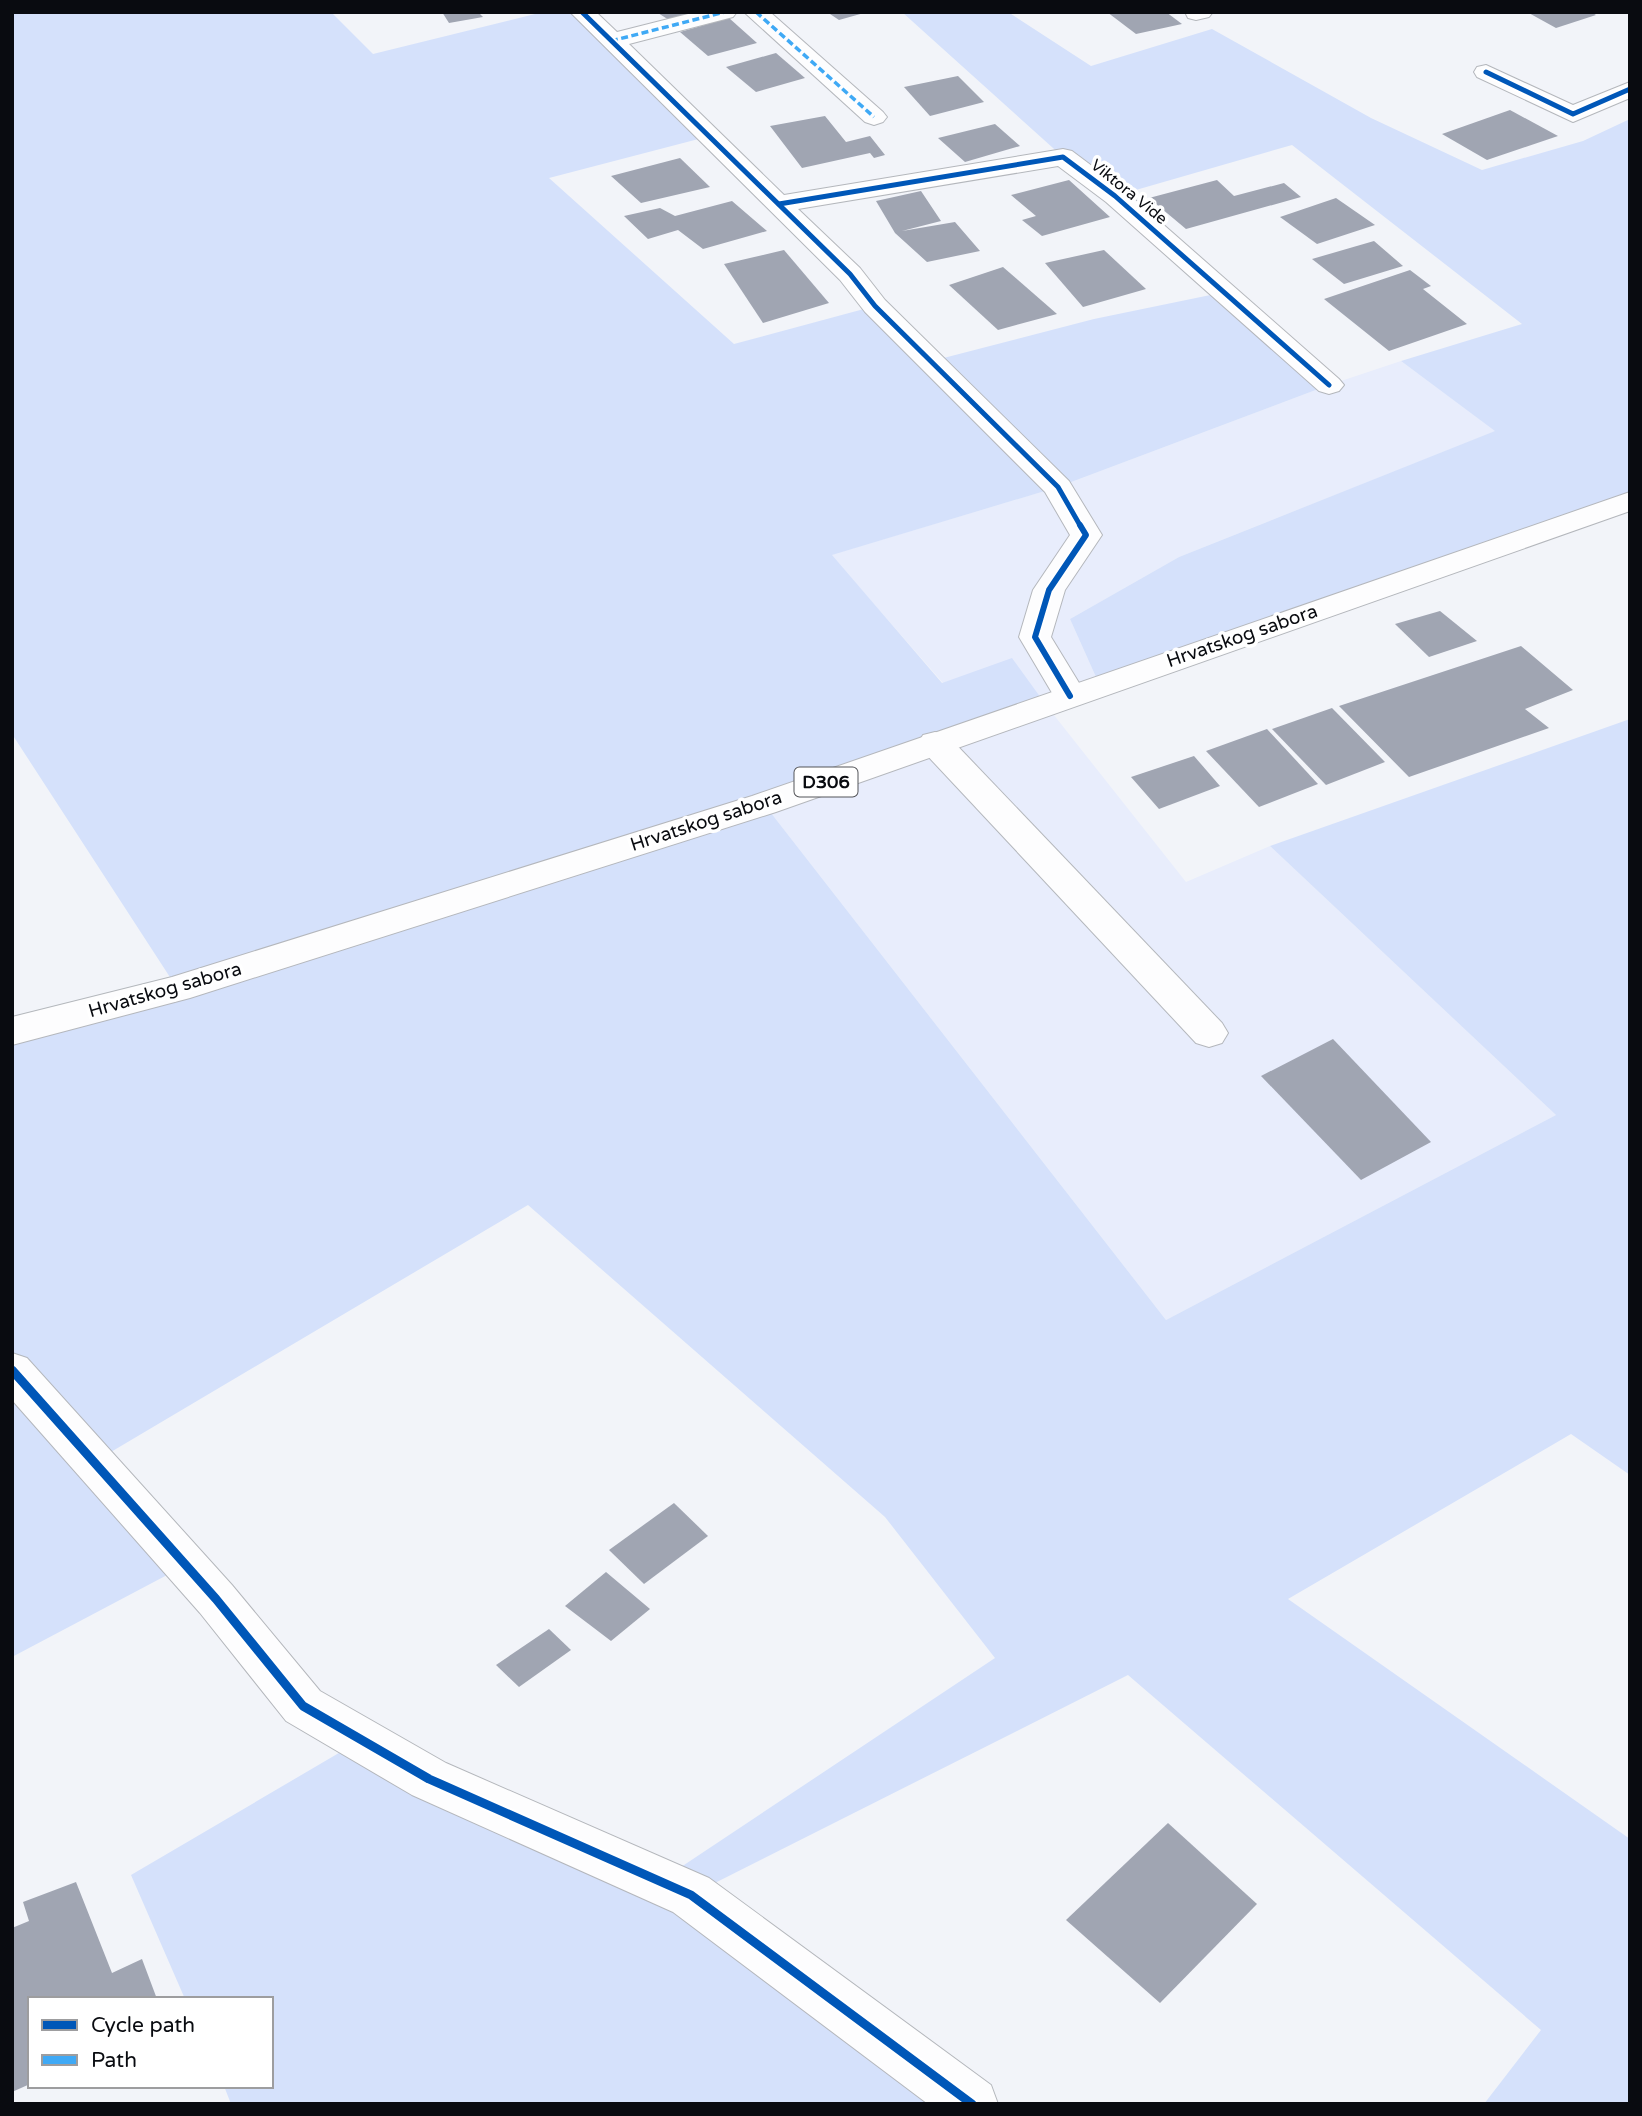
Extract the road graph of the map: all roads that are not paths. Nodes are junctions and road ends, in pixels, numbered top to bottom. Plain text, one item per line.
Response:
1 (582, 12) edge
2 (725, 12) edge
3 (756, 12) edge
4 (611, 41) junction
5 (1486, 72) dead end
6 (1630, 89) edge
7 (874, 117) dead end
8 (779, 204) junction
9 (1329, 385) dead end
10 (1630, 501) edge
11 (1070, 696) junction
12 (935, 743) junction
13 (12, 1031) edge
14 (1209, 1033) dead end
15 (12, 1370) edge
16 (972, 2104) edge

1 - 4 street
2 - 4 street
3 - 7 street
4 - 8 street
5 - 6 street
8 - 9 street, Viktora Vide
8 - 11 street
10 - 11 street, Hrvatskog sabora / D306
11 - 12 street, Hrvatskog sabora / D306
12 - 13 street, Hrvatskog sabora / D306
12 - 14 street
15 - 16 street

